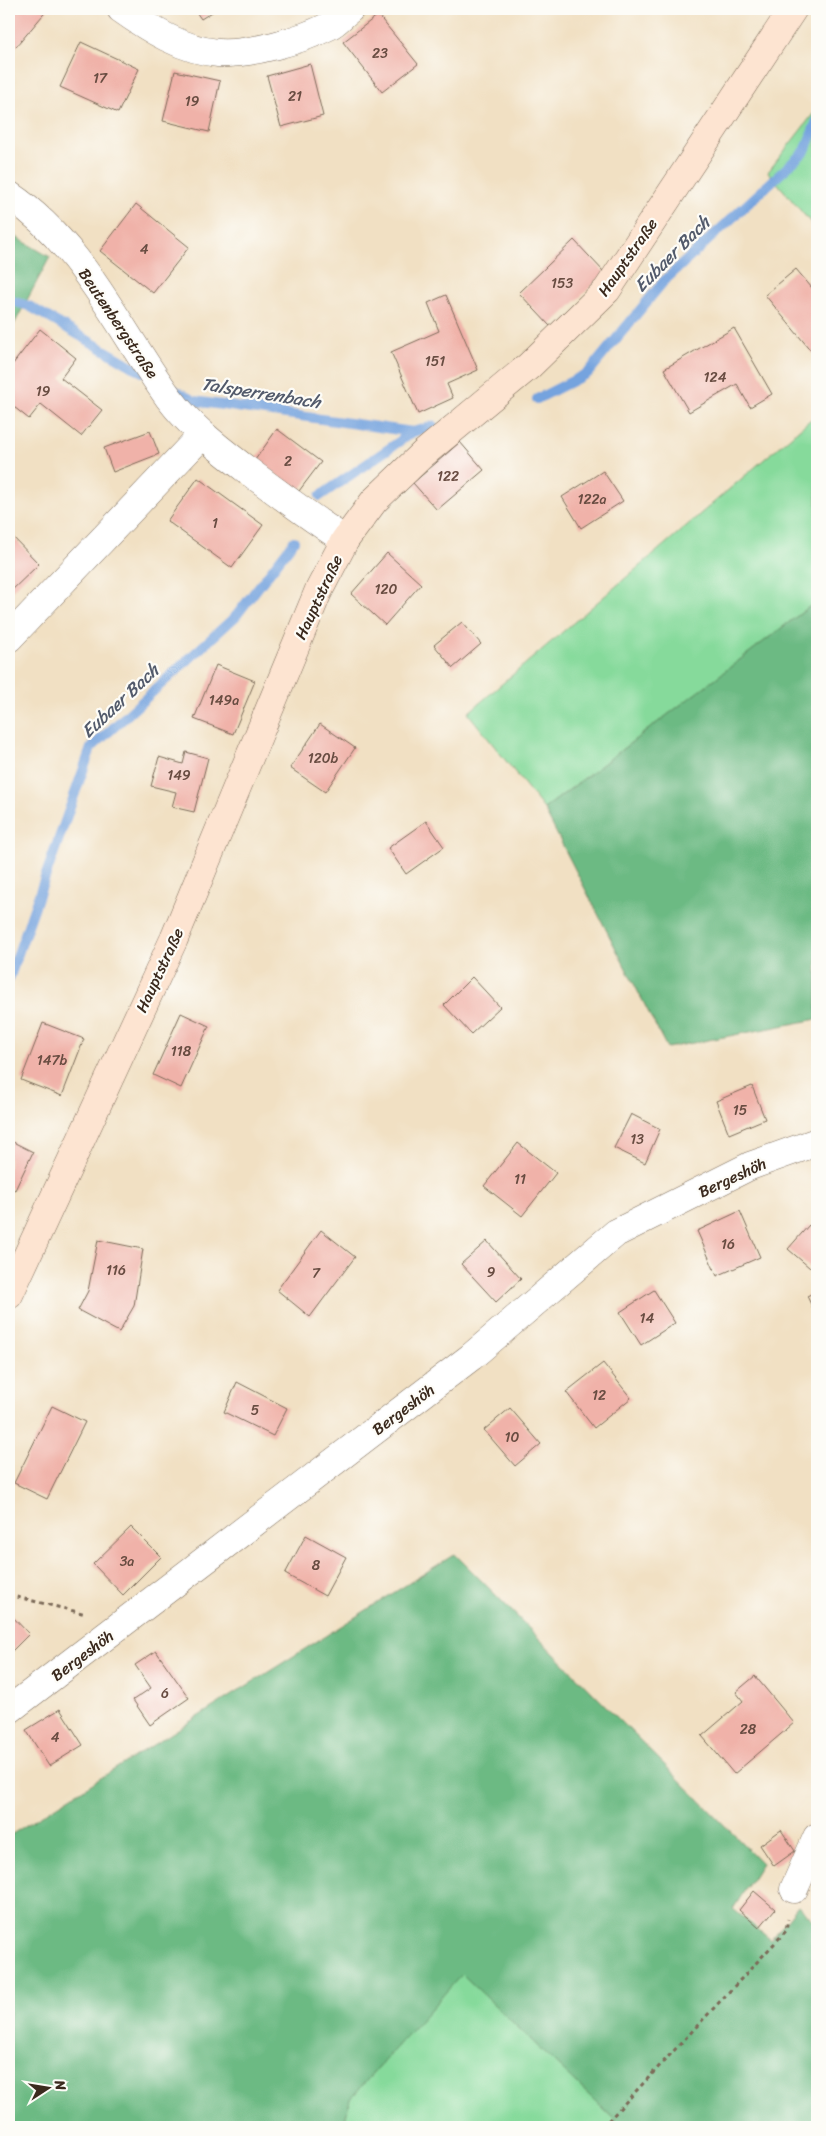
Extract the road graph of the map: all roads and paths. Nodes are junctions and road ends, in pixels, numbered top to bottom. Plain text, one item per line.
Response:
1 (121, 9) edge
2 (350, 9) edge
3 (793, 9) edge
4 (9, 195) edge
5 (202, 435) junction
6 (345, 540) junction
7 (9, 638) edge
8 (817, 1142) edge
9 (16, 1259) edge
10 (9, 1295) edge
11 (9, 1595) edge
12 (125, 1621) junction
13 (9, 1710) edge
14 (817, 1837) edge
15 (794, 1889) joint
16 (608, 2121) dead end

1 - 2 street
3 - 6 street, Hauptstraße
4 - 5 street, Beutenbergstraße
5 - 6 street, Beutenbergstraße
5 - 7 street
6 - 9 street, Hauptstraße
8 - 12 street, Bergeshöh
9 - 10 street, Hauptstraße
11 - 12 path
12 - 13 street, Bergeshöh
14 - 15 street
15 - 16 path

